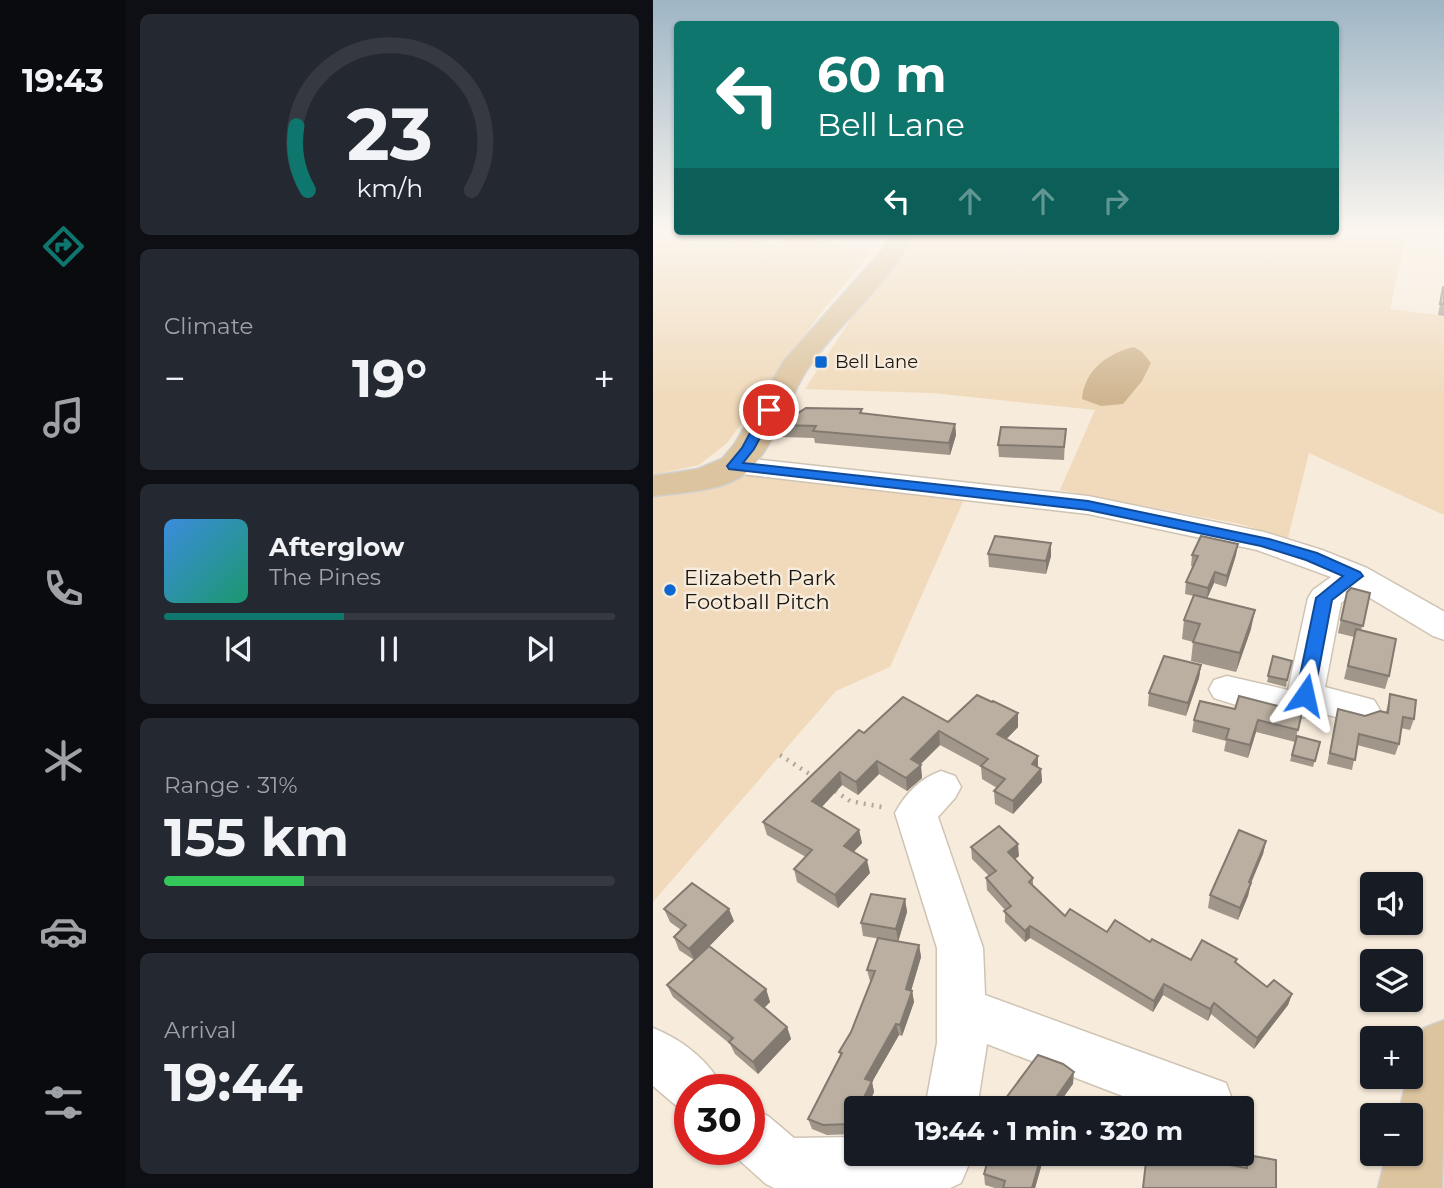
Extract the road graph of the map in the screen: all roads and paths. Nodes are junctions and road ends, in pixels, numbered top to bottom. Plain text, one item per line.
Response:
1 (863, 287) edge
2 (733, 466) junction
3 (653, 486) edge
4 (1355, 576) junction
5 (1444, 628) edge
6 (1227, 689) dead end
7 (1305, 695) junction
8 (1361, 710) dead end
9 (780, 755) dead end
10 (815, 778) edge
11 (827, 786) edge
12 (928, 800) joint
13 (962, 1010) junction
14 (1444, 1049) edge
15 (653, 1053) edge
16 (678, 1074) edge
17 (953, 1096) edge
18 (1191, 1096) edge
19 (765, 1148) edge
20 (943, 1169) edge
21 (1410, 1188) edge

1 - 2 main road
2 - 3 main road
2 - 4 street
4 - 5 street
4 - 7 street
6 - 7 street
7 - 8 street
9 - 10 path
11 - 12 path
12 - 13 street
13 - 17 street
13 - 18 street
14 - 21 main road
15 - 16 street
19 - 20 street

